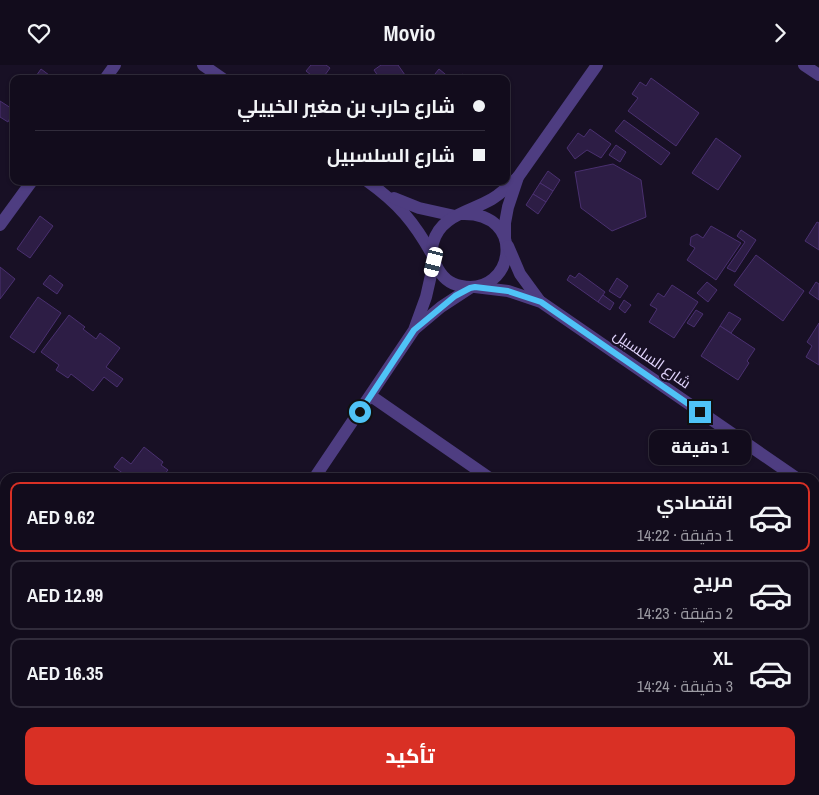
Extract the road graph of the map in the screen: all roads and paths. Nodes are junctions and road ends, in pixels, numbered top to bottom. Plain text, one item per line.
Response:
1 (203, 65) edge
2 (597, 65) edge
3 (804, 65) edge
4 (217, 75) edge
5 (819, 75) edge
6 (518, 177) junction
7 (510, 184) edge
8 (29, 185) edge
9 (372, 185) edge
10 (509, 185) edge
11 (384, 194) junction
12 (458, 215) junction
13 (0, 225) edge
14 (506, 241) junction
15 (433, 259) junction
16 (472, 288) junction
17 (541, 302) junction
18 (414, 330) junction
19 (371, 396) junction
20 (318, 473) edge
21 (482, 473) edge
22 (789, 473) edge

1 - 4 street
2 - 6 street
3 - 5 street
6 - 7 street
6 - 14 street
8 - 13 street
9 - 11 street
10 - 12 street
11 - 12 street
11 - 15 street
12 - 14 street
12 - 15 street
14 - 16 street
14 - 17 street, شارع السلسبيل
15 - 16 street
15 - 18 street
16 - 17 street, شارع السلسبيل
16 - 18 street
17 - 22 street, شارع السلسبيل
18 - 19 street
19 - 20 street
19 - 21 street

